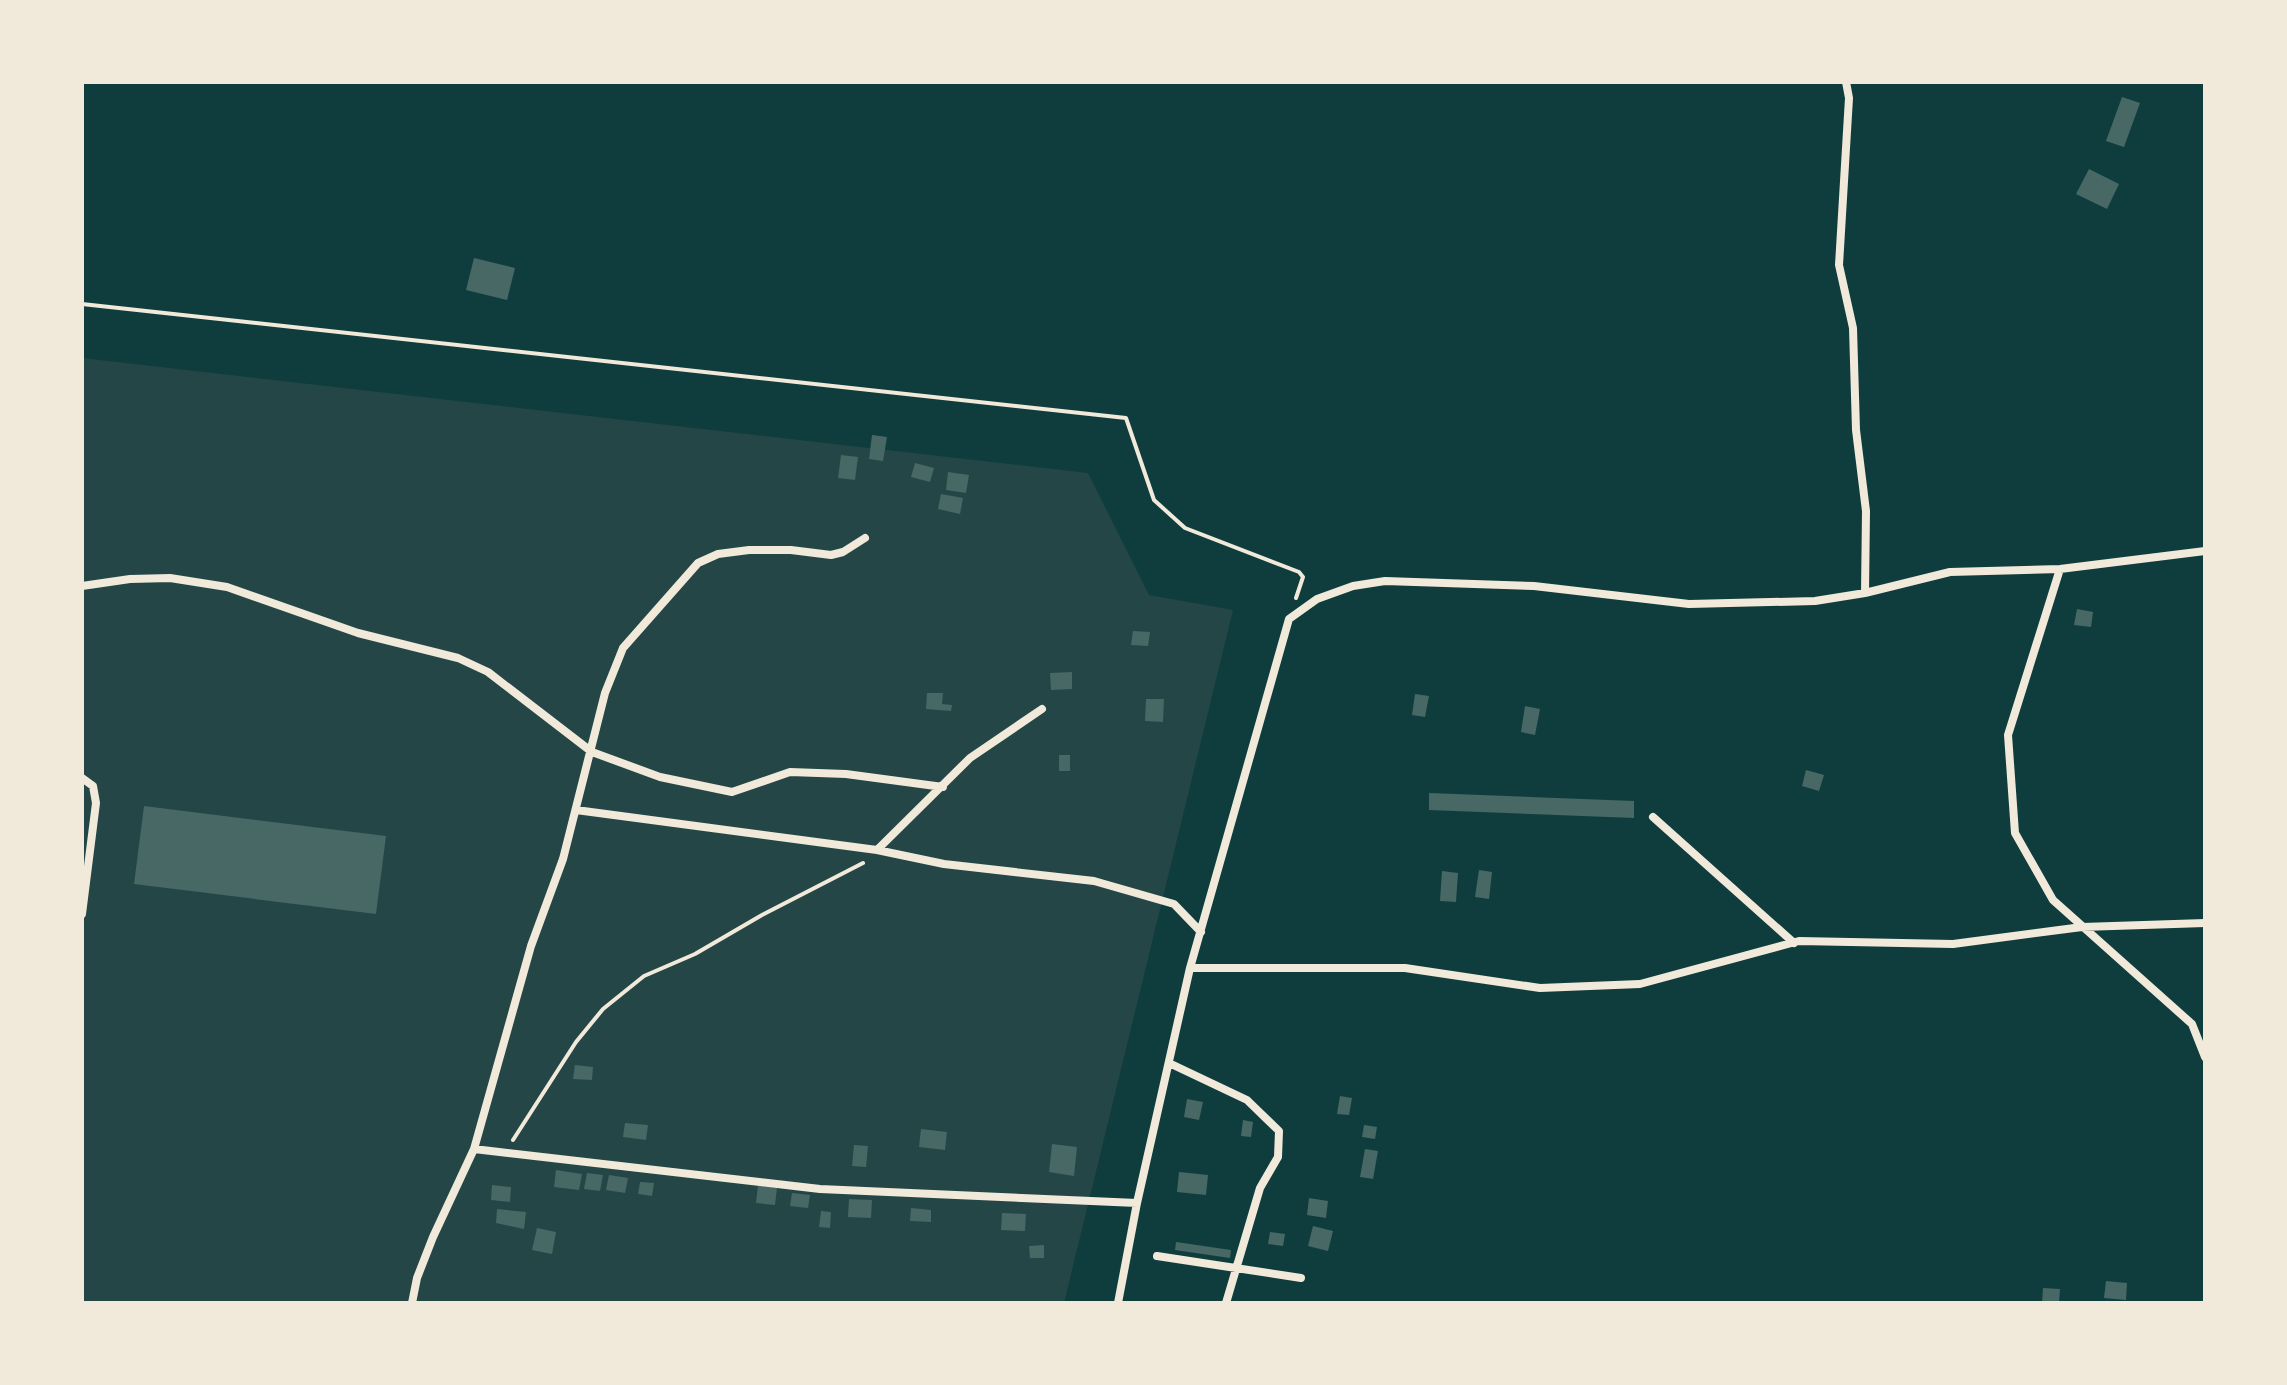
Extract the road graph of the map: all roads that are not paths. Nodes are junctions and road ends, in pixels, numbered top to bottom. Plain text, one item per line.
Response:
1 (1846, 82) edge
2 (865, 538) dead end
3 (2205, 551) edge
4 (2060, 569) junction
5 (82, 586) edge
6 (1865, 593) junction
7 (1042, 709) dead end
8 (592, 752) junction
9 (82, 778) edge
10 (943, 787) junction
11 (576, 810) junction
12 (1653, 817) dead end
13 (877, 850) junction
14 (82, 914) edge
15 (2205, 923) edge
16 (2082, 927) junction
17 (1201, 932) junction
18 (1794, 943) junction
19 (1190, 968) junction
20 (2205, 1057) edge
21 (1169, 1063) junction
22 (474, 1149) junction
23 (1137, 1203) junction
24 (1157, 1256) dead end
25 (1235, 1269) junction
26 (1301, 1278) dead end
27 (412, 1303) edge
28 (1118, 1303) edge
29 (1226, 1303) edge

1 - 6 street
2 - 8 street
3 - 4 street
4 - 6 street
4 - 16 street
5 - 8 street
6 - 17 street
7 - 10 street
8 - 10 street
8 - 11 street
9 - 14 street
10 - 13 street
11 - 13 street
11 - 22 street
12 - 18 street
13 - 17 street
15 - 16 street
16 - 18 street
16 - 20 street
17 - 19 street
18 - 19 street
19 - 21 street
21 - 23 street
21 - 25 street
22 - 23 street
22 - 27 street
23 - 28 street
24 - 25 street
25 - 26 street
25 - 29 street

